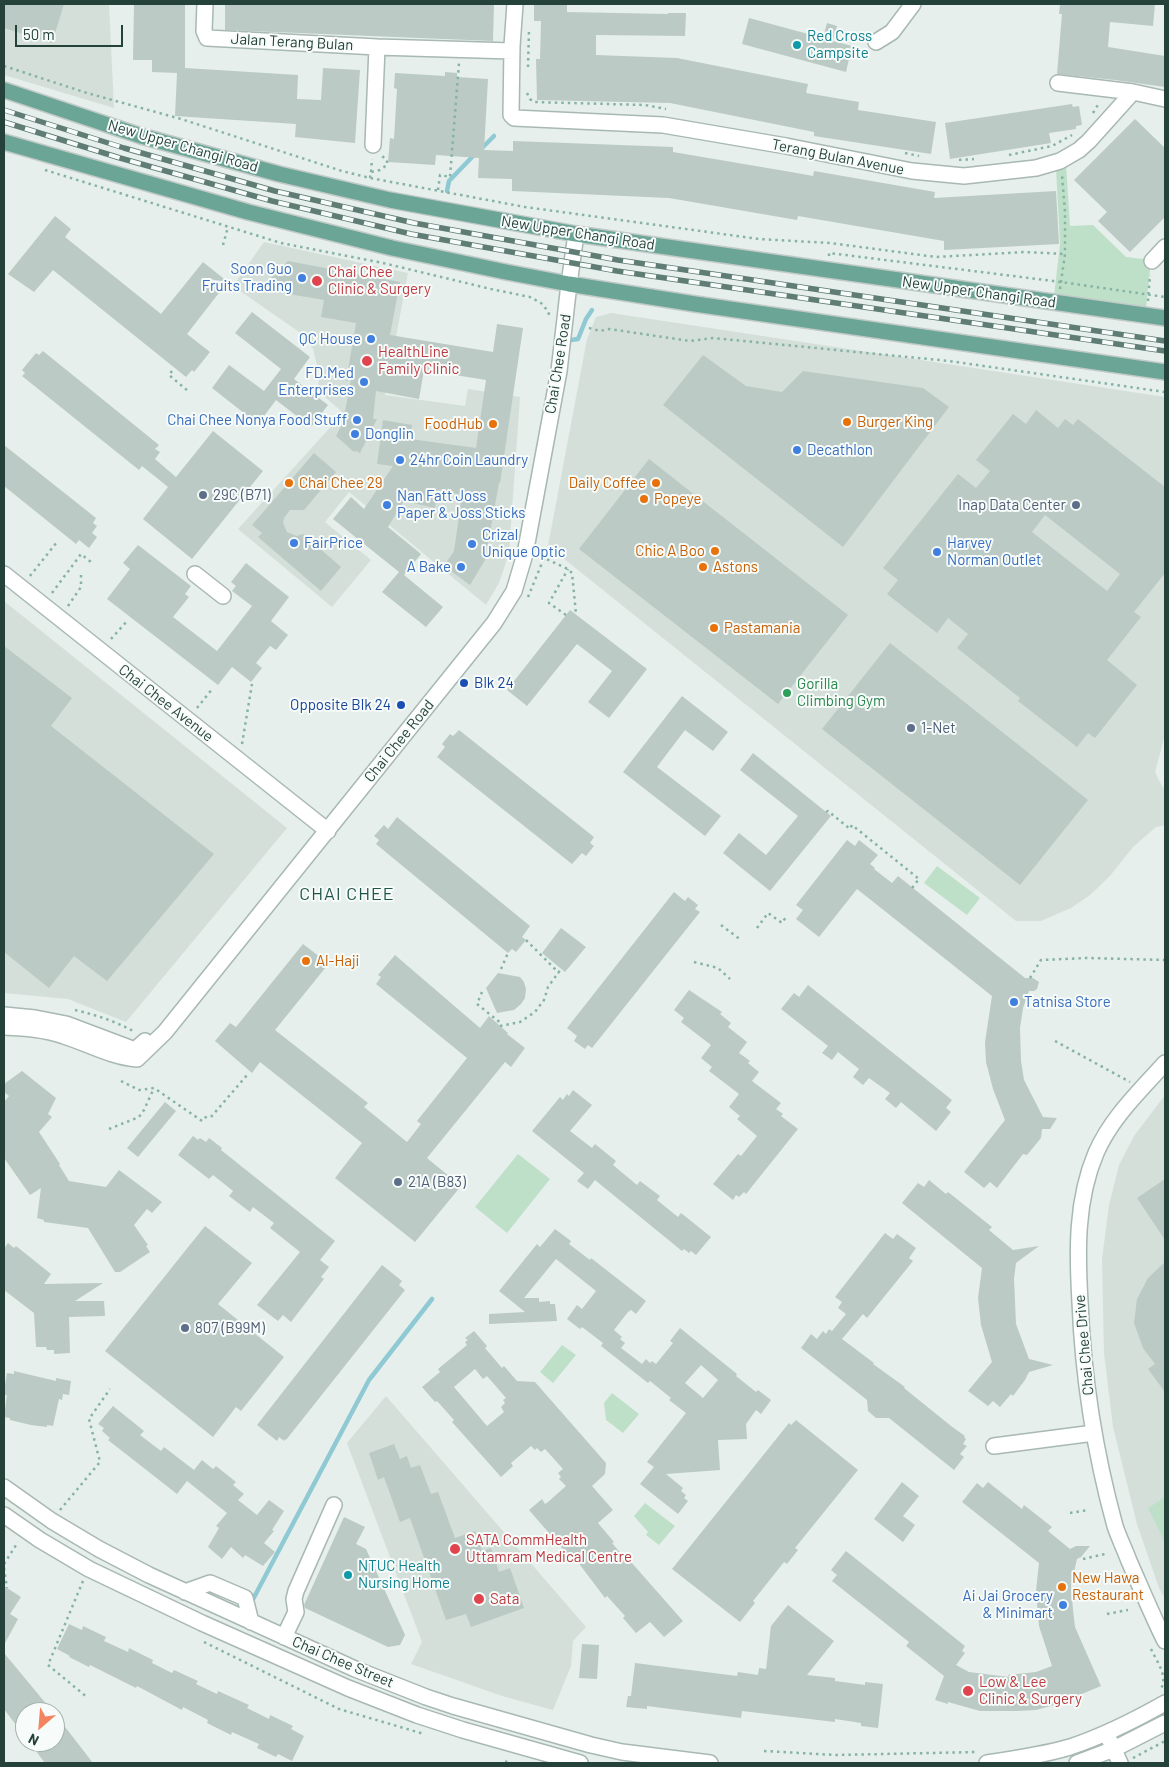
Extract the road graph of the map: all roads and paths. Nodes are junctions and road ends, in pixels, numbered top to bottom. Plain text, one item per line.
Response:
1 (205, 4) edge
2 (515, 4) edge
3 (913, 4) edge
4 (530, 22) dead end
5 (876, 42) dead end
6 (377, 47) junction
7 (512, 51) junction
8 (460, 59) dead end
9 (4, 66) edge
10 (528, 67) dead end
11 (1058, 83) dead end
12 (527, 85) dead end
13 (4, 90) edge
14 (1133, 92) junction
15 (1102, 98) dead end
16 (1165, 99) edge
17 (673, 110) dead end
18 (1088, 120) dead end
19 (1075, 133) dead end
20 (4, 142) edge
21 (376, 150) joint
22 (900, 152) dead end
23 (1008, 155) dead end
24 (919, 156) dead end
25 (982, 158) dead end
26 (956, 160) dead end
27 (1060, 161) junction
28 (370, 178) junction
29 (438, 191) junction
30 (228, 227) dead end
31 (573, 234) junction
32 (223, 244) dead end
33 (1165, 247) edge
34 (1065, 254) junction
35 (1152, 261) joint
36 (828, 270) junction
37 (1061, 282) junction
38 (565, 283) junction
39 (1148, 296) junction
40 (1165, 297) edge
41 (1059, 303) junction
42 (1147, 315) junction
43 (1165, 318) edge
44 (589, 328) dead end
45 (172, 371) dead end
46 (1165, 372) edge
47 (188, 391) dead end
48 (1165, 392) edge
49 (57, 542) dead end
50 (544, 558) dead end
51 (91, 562) dead end
52 (568, 569) junction
53 (4, 574) edge
54 (82, 574) dead end
55 (196, 574) dead end
56 (29, 577) dead end
57 (51, 594) dead end
58 (223, 596) dead end
59 (67, 607) dead end
60 (576, 614) dead end
61 (566, 615) dead end
62 (128, 620) dead end
63 (109, 641) dead end
64 (252, 684) dead end
65 (213, 688) dead end
66 (196, 710) dead end
67 (242, 746) dead end
68 (826, 812) dead end
69 (325, 829) junction
70 (912, 888) dead end
71 (786, 917) dead end
72 (721, 926) dead end
73 (757, 928) dead end
74 (526, 940) dead end
75 (741, 940) dead end
76 (508, 953) dead end
77 (1165, 960) edge
78 (694, 962) dead end
79 (502, 969) dead end
80 (561, 969) dead end
81 (559, 973) junction
82 (1030, 978) dead end
83 (730, 979) dead end
84 (482, 992) dead end
85 (4, 1015) edge
86 (4, 1026) edge
87 (1055, 1041) dead end
88 (1165, 1063) edge
89 (248, 1074) dead end
90 (121, 1081) dead end
91 (1135, 1082) junction
92 (1125, 1087) dead end
93 (154, 1088) junction
94 (109, 1129) dead end
95 (110, 1389) dead end
96 (1094, 1433) junction
97 (994, 1446) dead end
98 (4, 1487) edge
99 (334, 1505) dead end
100 (1088, 1510) dead end
101 (1070, 1513) dead end
102 (4, 1515) edge
103 (52, 1521) junction
104 (17, 1543) dead end
105 (1105, 1554) dead end
106 (1083, 1559) dead end
107 (4, 1564) edge
108 (4, 1568) edge
109 (83, 1581) dead end
110 (7, 1588) dead end
111 (1128, 1610) dead end
112 (1107, 1614) dead end
113 (284, 1637) junction
114 (198, 1638) dead end
115 (1165, 1641) edge
116 (1151, 1649) dead end
117 (88, 1698) dead end
118 (1161, 1698) edge
119 (339, 1709) dead end
120 (1165, 1723) edge
121 (1106, 1733) junction
122 (1165, 1741) edge
123 (764, 1751) dead end
124 (507, 1757) dead end
125 (983, 1757) edge
126 (1117, 1757) edge
127 (506, 1763) edge
128 (580, 1763) edge
129 (710, 1763) edge
130 (1077, 1763) edge

1 - 6 street, Jalan Terang Bulan
2 - 7 street
3 - 5 street
4 - 10 path
6 - 7 street, Jalan Terang Bulan
6 - 21 street
7 - 27 street, Terang Bulan Avenue
8 - 29 path
9 - 28 path
11 - 14 street
12 - 17 path
13 - 31 main road, New Upper Changi Road
14 - 16 street
14 - 27 street, Terang Bulan Avenue
15 - 18 path
19 - 23 path
20 - 38 main road
21 - 28 path
22 - 24 path
25 - 26 path
27 - 34 path
28 - 29 path
29 - 34 path
30 - 32 path
31 - 36 main road, New Upper Changi Road
31 - 38 street, Chai Chee Road
33 - 35 street
34 - 37 path
35 - 39 path
36 - 37 path
36 - 41 main road, New Upper Changi Road
37 - 39 path
37 - 41 path
38 - 46 main road
38 - 69 street, Chai Chee Road
39 - 40 path
39 - 42 path
41 - 42 main road, New Upper Changi Road
42 - 43 main road, New Upper Changi Road
44 - 48 path
45 - 47 path
49 - 56 path
50 - 52 path
51 - 57 path
52 - 60 path
52 - 61 path
53 - 69 street, Chai Chee Avenue
54 - 59 path
55 - 58 street
62 - 63 path
64 - 67 path
65 - 66 path
68 - 70 path
69 - 85 street, Chai Chee Road
69 - 86 street, Chai Chee Road
71 - 73 path
72 - 75 path
74 - 81 path
76 - 79 path
77 - 82 path
78 - 83 path
80 - 81 path
81 - 84 path
87 - 91 path
88 - 91 street, Chai Chee Drive
89 - 93 path
90 - 93 path
91 - 92 path
91 - 96 street, Chai Chee Drive
93 - 94 path
95 - 103 path
96 - 97 street
96 - 115 street, Chai Chee Drive
98 - 103 street, Chai Chee Street
99 - 113 street
100 - 101 path
102 - 128 street, Chai Chee Street
103 - 113 street, Chai Chee Street
104 - 107 path
105 - 106 path
108 - 110 path
109 - 117 path
111 - 112 path
113 - 129 street, Chai Chee Street
114 - 119 path
116 - 118 path
118 - 121 street
120 - 126 street
121 - 125 street
121 - 126 street
122 - 126 path
123 - 125 path
124 - 127 path
126 - 130 street

